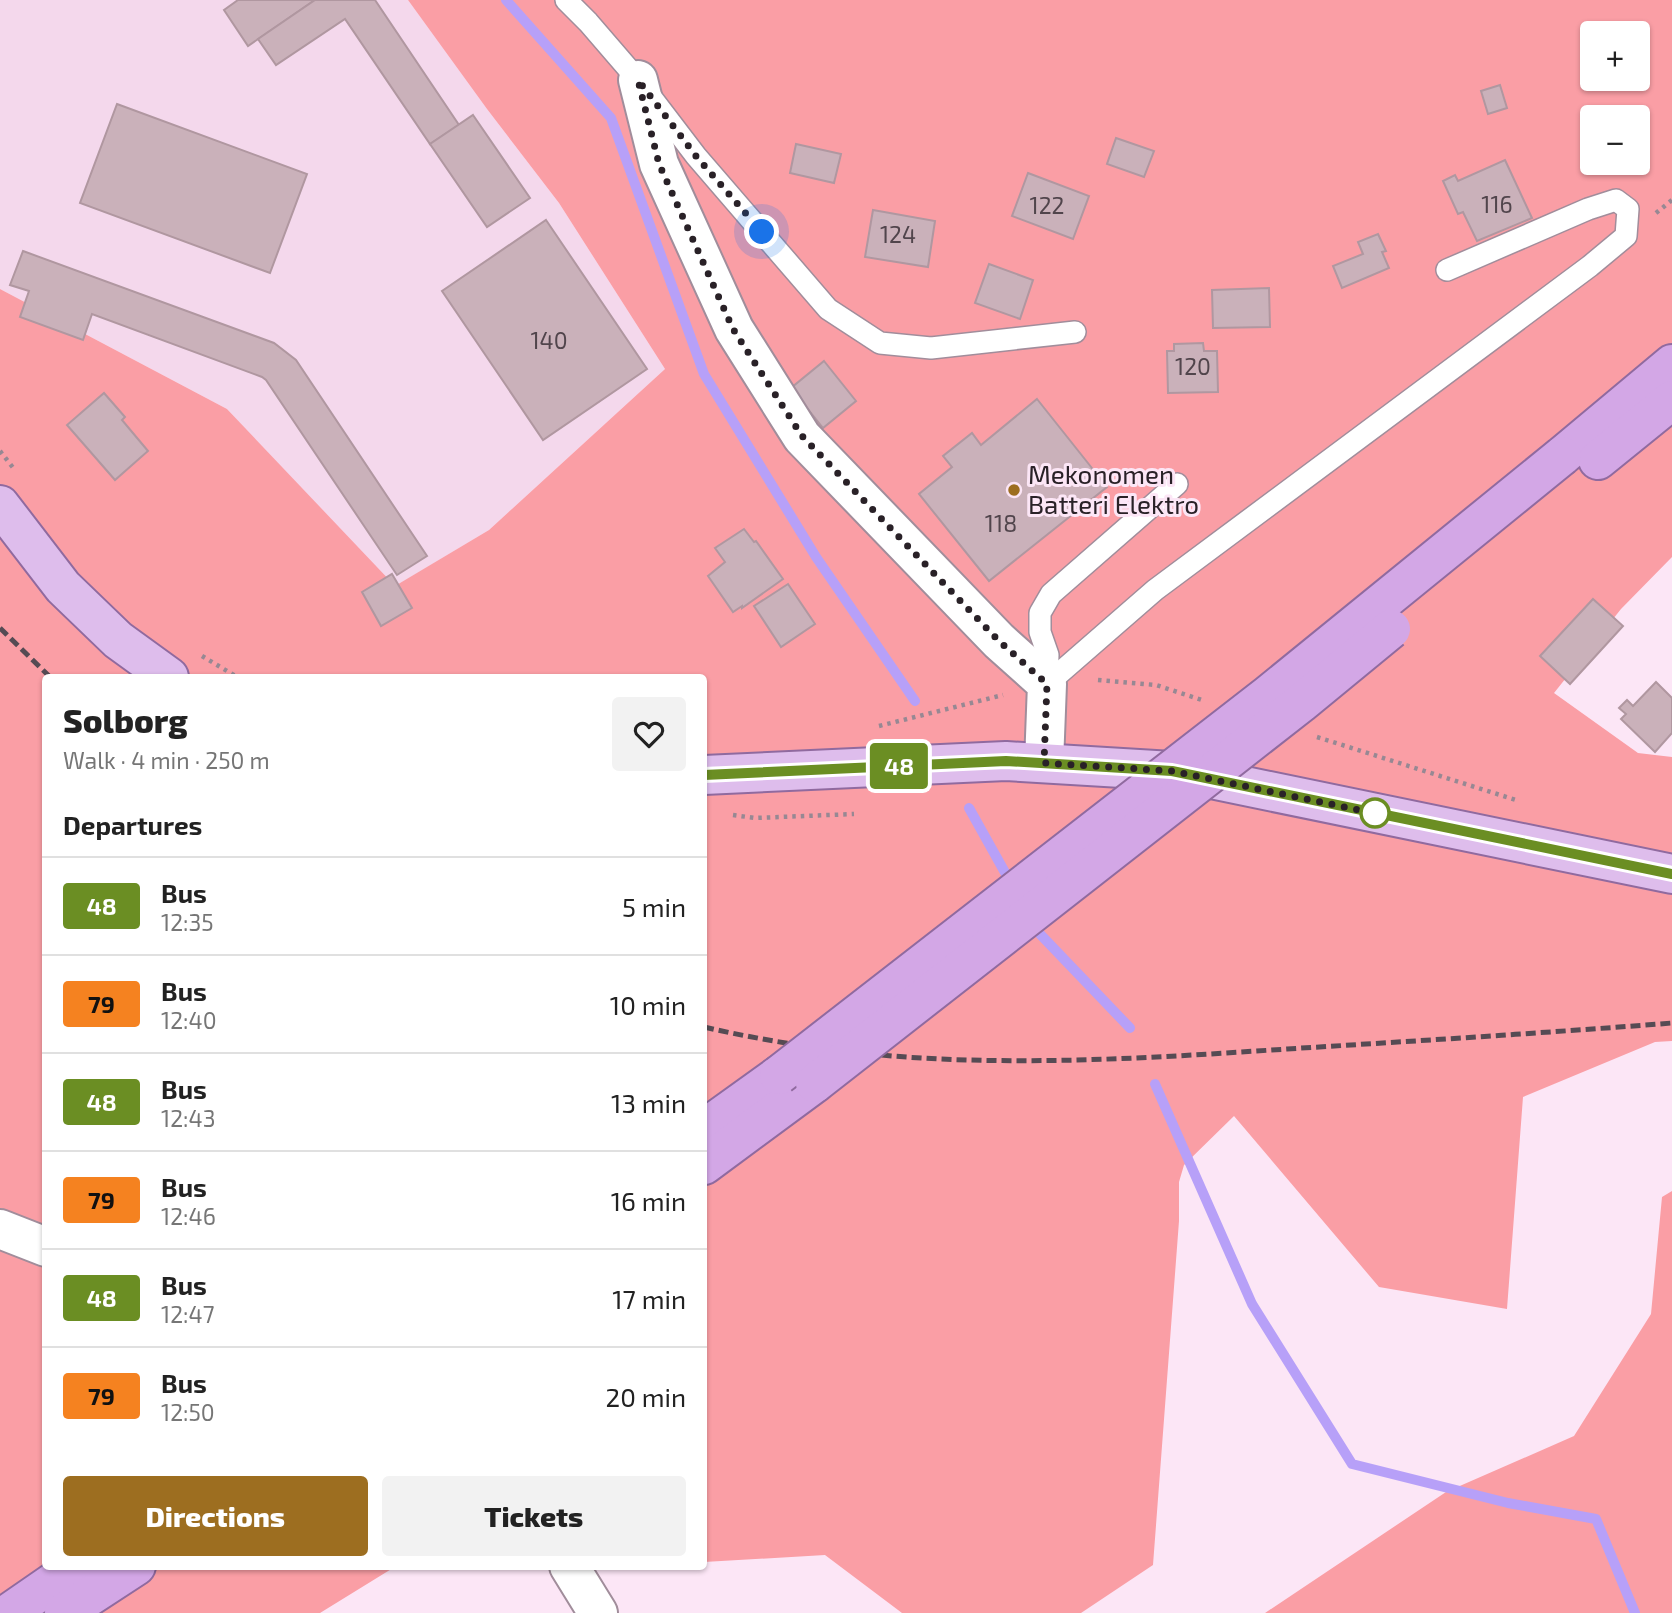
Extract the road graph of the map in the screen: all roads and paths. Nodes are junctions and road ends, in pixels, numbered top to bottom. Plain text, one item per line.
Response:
1 (566, 0) edge
2 (638, 80) junction
3 (1447, 270) dead end
4 (1075, 332) dead end
5 (1672, 364) edge
6 (1672, 400) edge
7 (1571, 465) junction
8 (1177, 484) dead end
9 (0, 505) edge
10 (165, 674) edge
11 (1047, 684) junction
12 (1044, 763) junction
13 (707, 775) edge
14 (729, 814) dead end
15 (854, 814) dead end
16 (1672, 874) edge
17 (797, 1079) junction
18 (707, 1127) edge
19 (707, 1162) edge
20 (0, 1229) edge
21 (42, 1245) edge
22 (72, 1570) edge
23 (131, 1570) edge
24 (132, 1570) edge
25 (571, 1570) edge
26 (9, 1613) edge
27 (64, 1613) edge
28 (83, 1613) edge
29 (598, 1613) edge

1 - 2 lane
2 - 4 lane
2 - 11 street
3 - 11 lane
5 - 7 highway
6 - 7 highway
7 - 17 highway, bridge
8 - 11 lane
9 - 10 main road
11 - 12 street
12 - 13 main road
12 - 16 main road
14 - 15 path
17 - 18 highway
17 - 19 highway
20 - 21 street
22 - 26 highway
23 - 27 highway
24 - 28 highway
25 - 29 street

